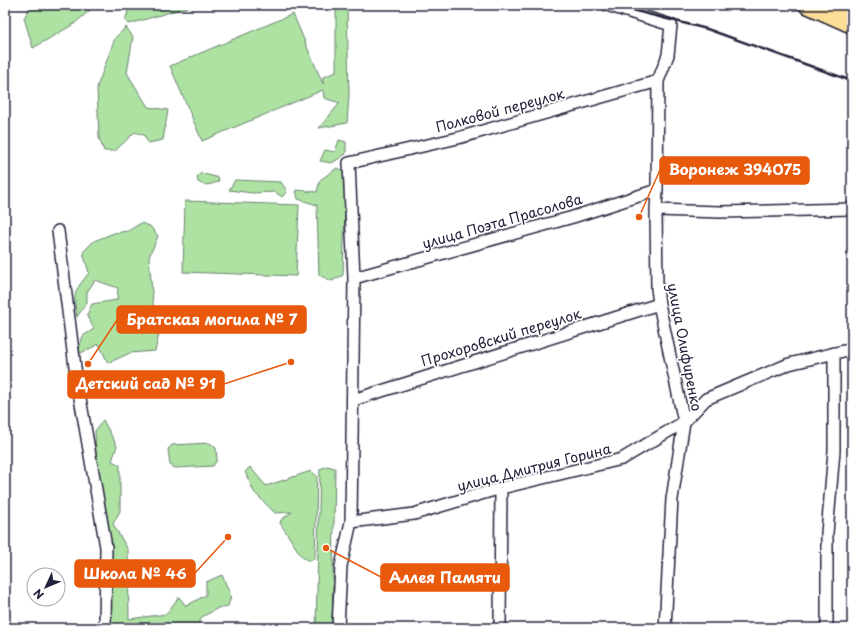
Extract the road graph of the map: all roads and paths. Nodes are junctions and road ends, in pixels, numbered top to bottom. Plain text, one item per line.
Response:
1 (607, 5) edge
2 (807, 5) edge
3 (844, 9) edge
4 (852, 25) edge
5 (658, 81) junction
6 (657, 190) junction
7 (852, 209) edge
8 (656, 210) junction
9 (58, 231) dead end
10 (354, 278) junction
11 (659, 304) junction
12 (852, 349) edge
13 (834, 353) junction
14 (353, 400) junction
15 (684, 422) junction
16 (501, 488) junction
17 (351, 522) junction
18 (105, 628) edge
19 (338, 628) edge
20 (500, 628) edge
21 (664, 628) edge
22 (827, 628) edge

1 - 5 street, улица Олифиренко
2 - 3 highway
3 - 4 highway
5 - 6 street, улица Олифиренко
5 - 10 street, Полковой переулок
6 - 8 street, улица Олифиренко
6 - 10 street, улица Поэта Прасолова
7 - 8 street
8 - 11 street, улица Олифиренко
9 - 18 street
10 - 14 street
11 - 14 street, Прохоровский переулок
11 - 15 street, улица Олифиренко
12 - 13 street, улица Дмитрия Горина
13 - 15 street, улица Дмитрия Горина
13 - 22 street
14 - 17 street
15 - 16 street, улица Дмитрия Горина
15 - 21 street, улица Олифиренко
16 - 17 street, улица Дмитрия Горина
16 - 20 street
17 - 19 street

